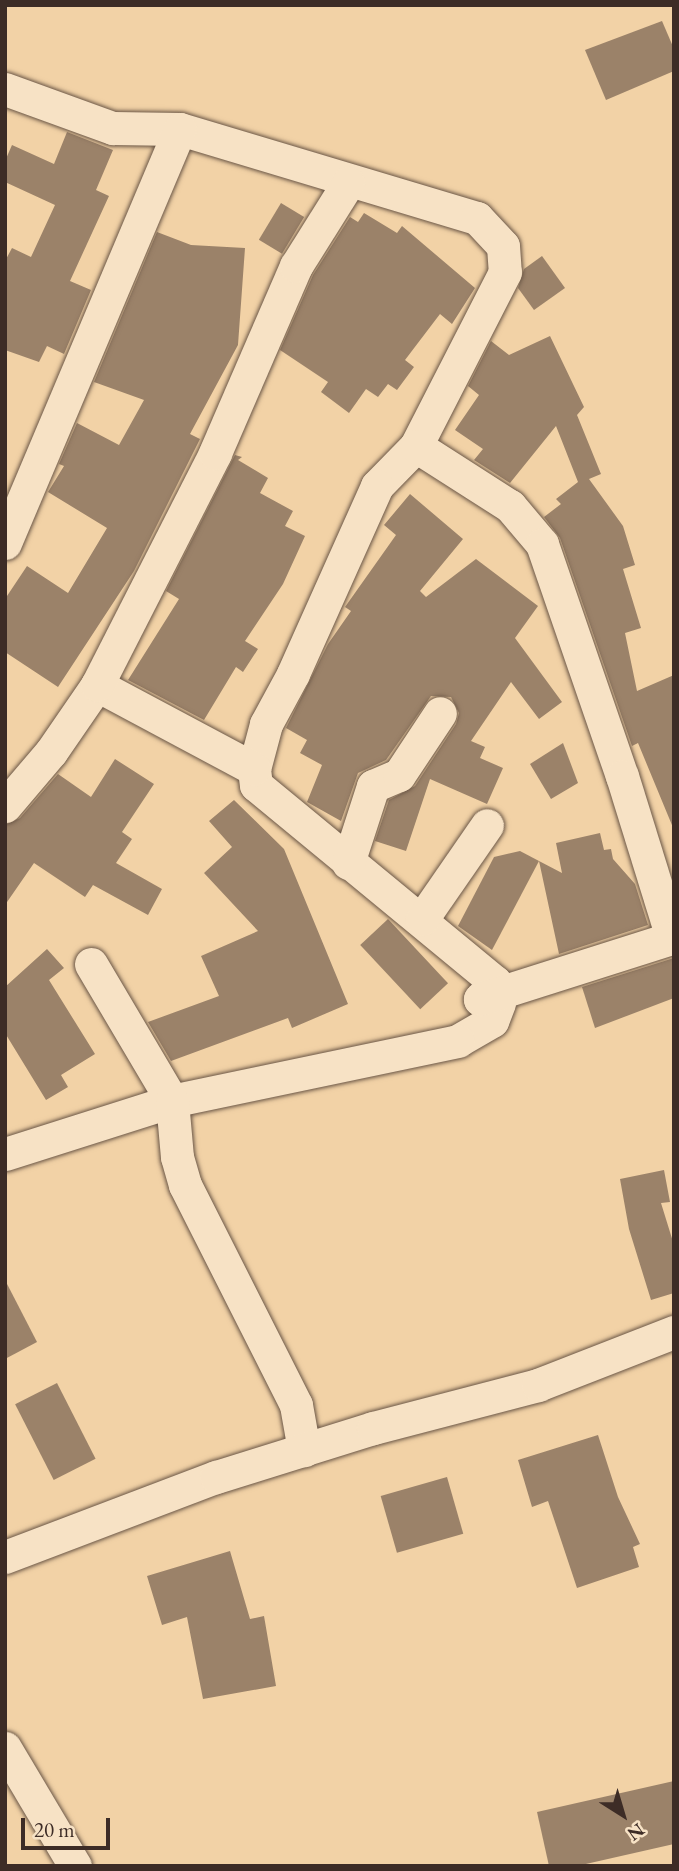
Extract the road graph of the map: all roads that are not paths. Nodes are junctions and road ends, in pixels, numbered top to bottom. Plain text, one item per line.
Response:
1 (5, 89) edge
2 (180, 129) junction
3 (348, 183) junction
4 (416, 446) junction
5 (5, 543) edge
6 (97, 685) junction
7 (440, 713) dead end
8 (254, 769) junction
9 (5, 806) edge
10 (487, 825) dead end
11 (348, 863) junction
12 (422, 919) junction
13 (91, 964) dead end
14 (480, 999) junction
15 (172, 1101) junction
16 (5, 1154) edge
17 (674, 1332) edge
18 (304, 1450) junction
19 (5, 1557) edge
20 (5, 1748) edge
21 (75, 1866) edge

1 - 2 street
2 - 3 street
2 - 5 street
3 - 4 street
3 - 6 street
4 - 8 street
4 - 14 street
6 - 8 street
6 - 9 street
7 - 11 street
8 - 11 street
10 - 12 street
11 - 12 street
12 - 14 street
13 - 15 street
14 - 15 street
15 - 16 street
15 - 18 street
17 - 18 street
18 - 19 street
20 - 21 street

